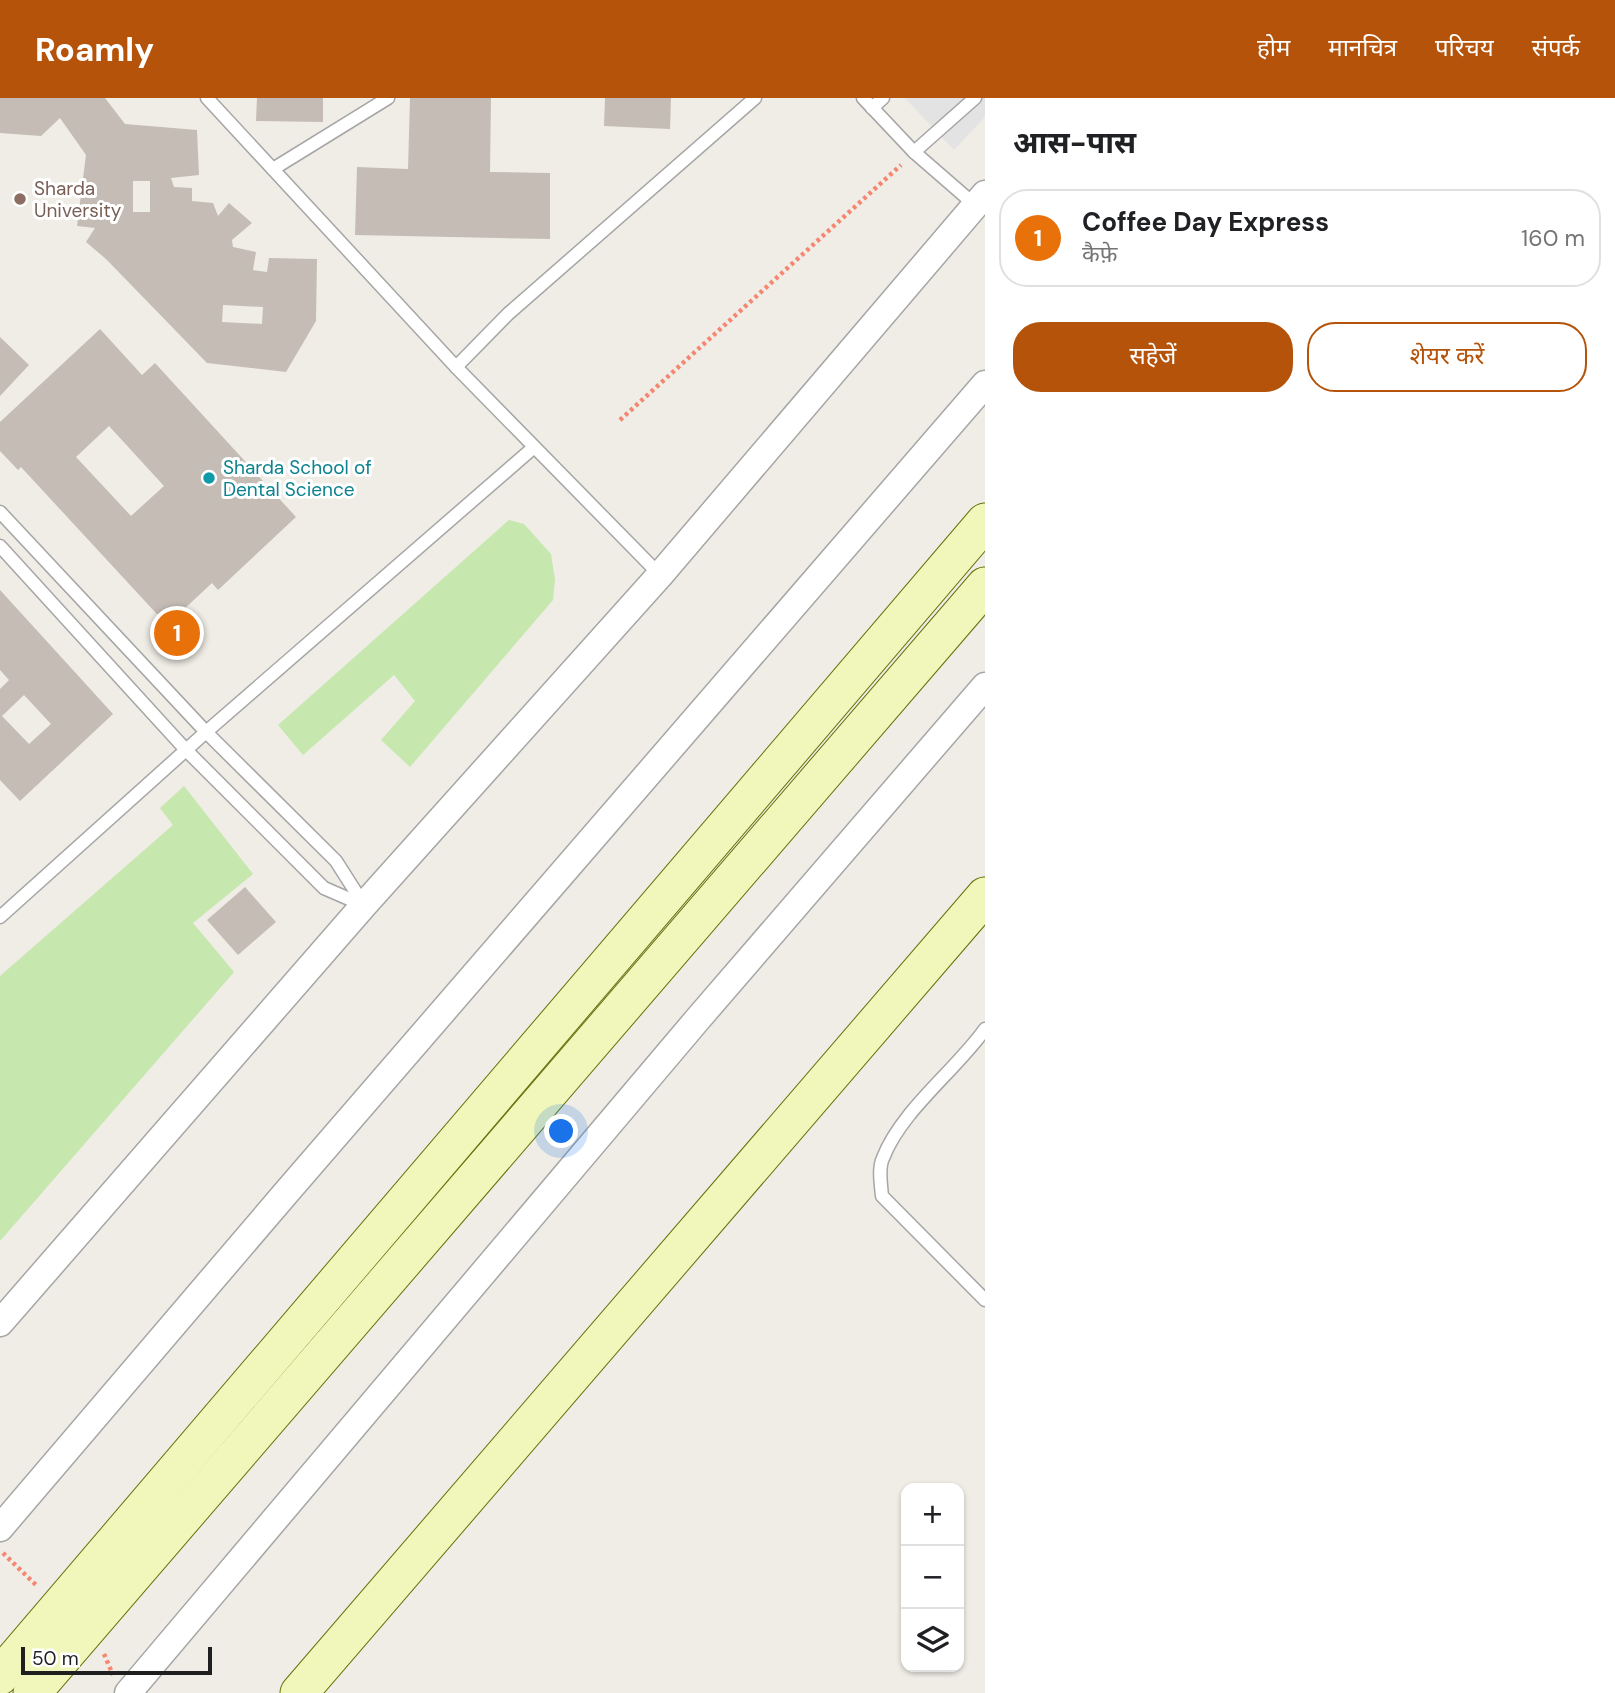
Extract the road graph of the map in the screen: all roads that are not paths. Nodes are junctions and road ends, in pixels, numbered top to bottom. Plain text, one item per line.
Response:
1 (207, 98) edge
2 (388, 98) edge
3 (755, 98) edge
4 (863, 98) edge
5 (883, 98) edge
6 (975, 98) edge
7 (872, 108) junction
8 (914, 152) junction
9 (273, 169) junction
10 (980, 200) edge
11 (456, 368) junction
12 (985, 384) edge
13 (533, 448) junction
14 (0, 512) edge
15 (985, 522) edge
16 (0, 546) edge
17 (660, 575) junction
18 (985, 586) edge
19 (985, 686) edge
20 (206, 732) junction
21 (186, 750) junction
22 (985, 896) edge
23 (363, 905) junction
24 (0, 917) edge
25 (985, 1029) edge
26 (985, 1300) edge
27 (0, 1322) edge
28 (0, 1528) edge
29 (0, 1676) edge
30 (32, 1693) edge
31 (128, 1693) edge
32 (299, 1693) edge

1 - 9 lane
2 - 9 lane
3 - 11 lane
4 - 7 lane
5 - 7 lane
6 - 8 lane
7 - 8 lane
8 - 10 lane
9 - 11 lane
10 - 17 street
11 - 13 lane
12 - 28 street
13 - 17 lane
13 - 20 lane
14 - 20 lane
15 - 29 street
16 - 21 lane
17 - 23 street
18 - 30 street
19 - 31 street
20 - 21 lane
20 - 23 lane
21 - 23 lane
21 - 24 lane
22 - 32 street
23 - 27 street
25 - 26 lane

